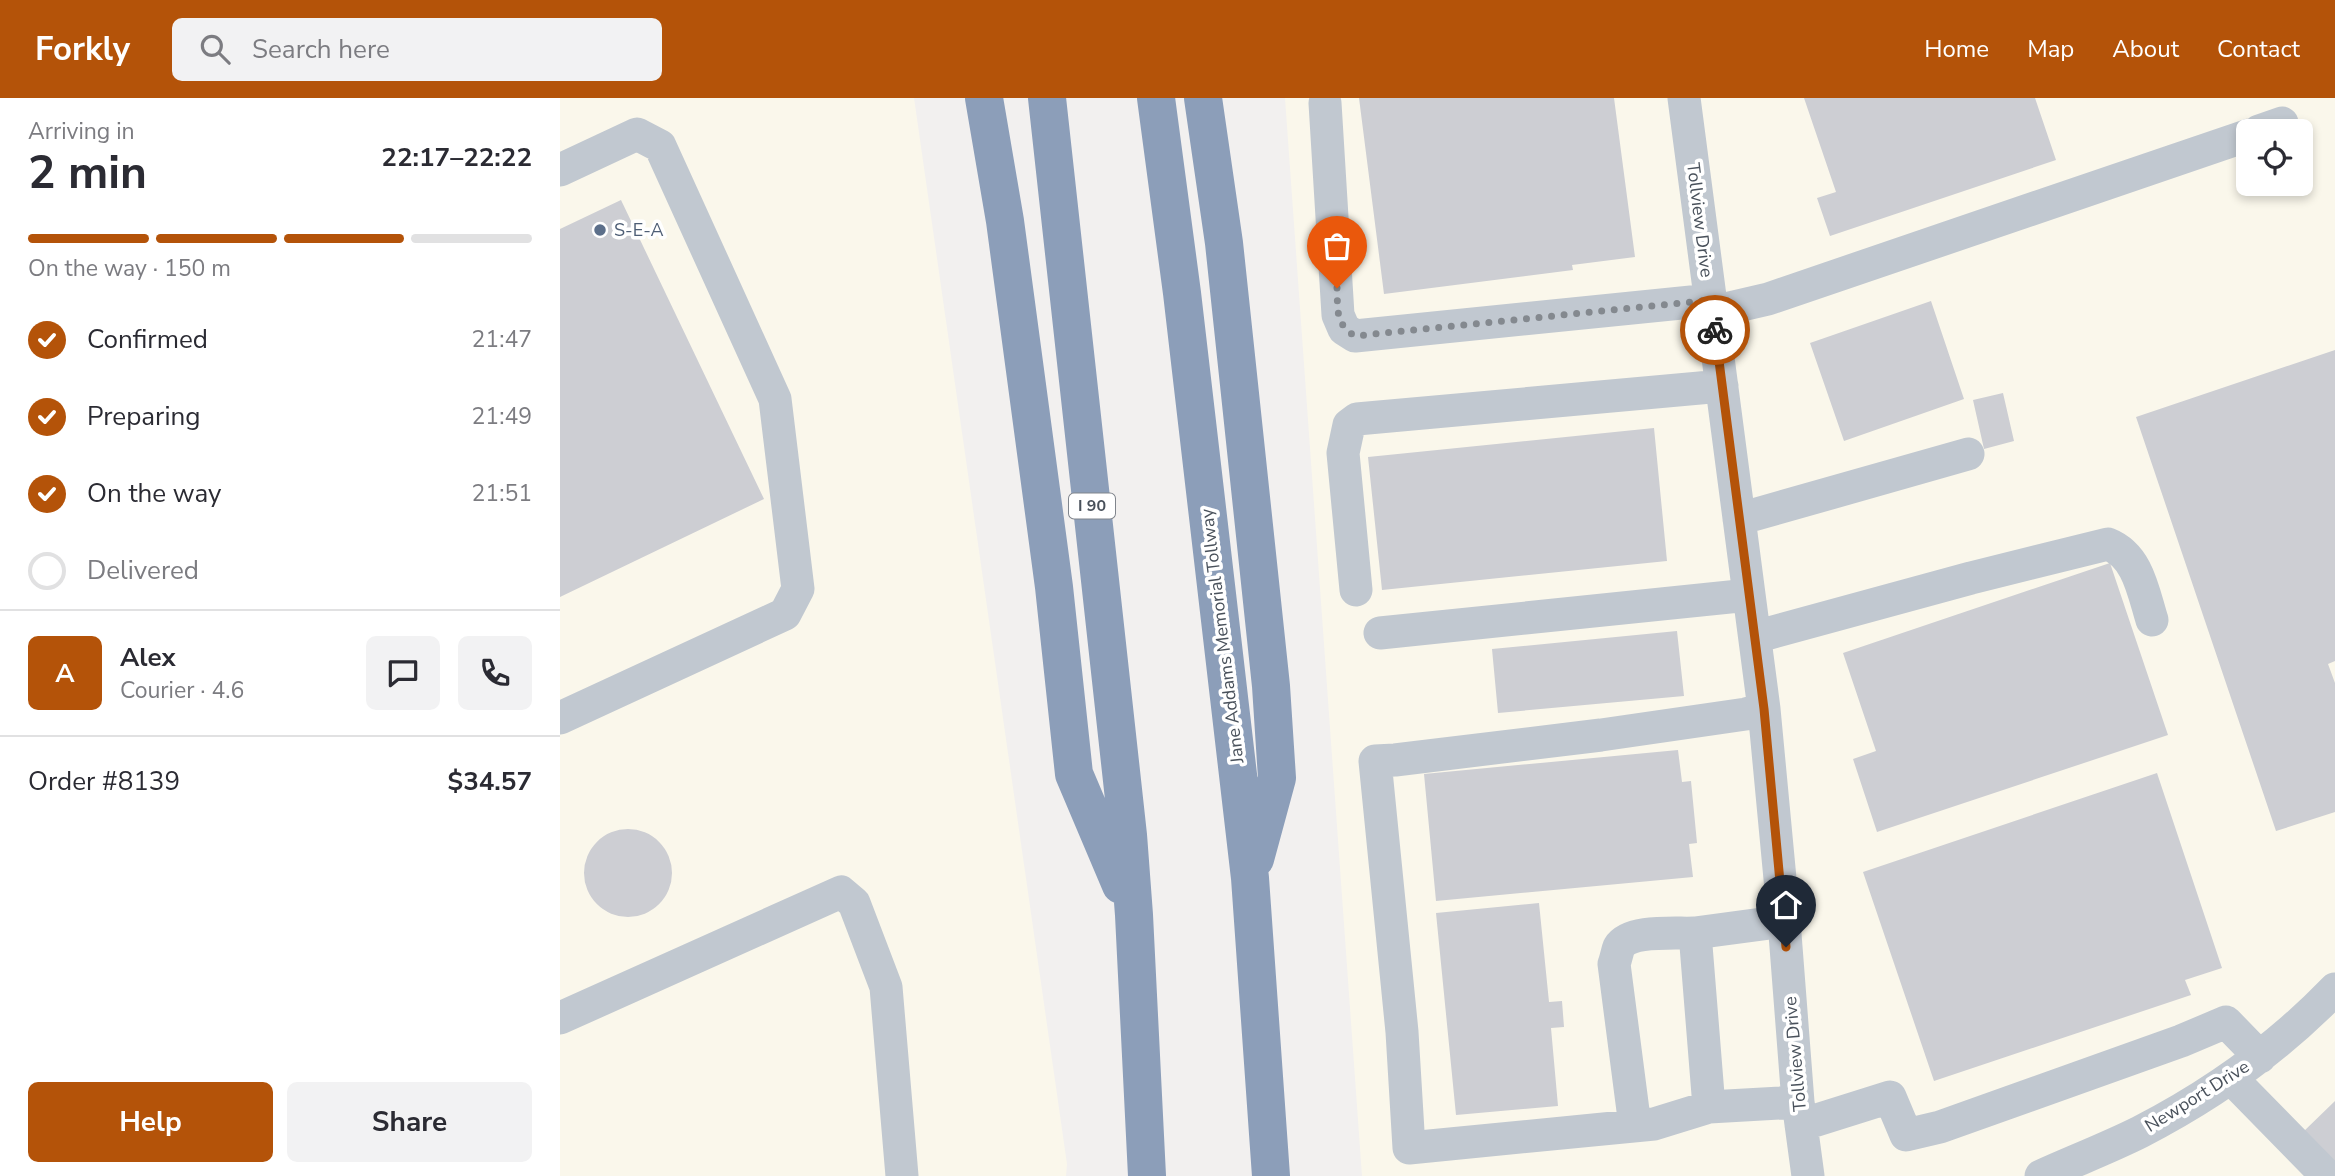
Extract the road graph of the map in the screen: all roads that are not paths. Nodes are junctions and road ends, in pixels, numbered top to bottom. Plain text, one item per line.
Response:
1 (984, 98) edge
2 (1047, 98) edge
3 (1156, 98) edge
4 (1203, 98) edge
5 (1684, 98) edge
6 (1325, 103) dead end
7 (2236, 139) edge
8 (560, 170) edge
9 (1711, 306) junction
10 (1722, 386) junction
11 (1968, 454) dead end
12 (1739, 519) junction
13 (1356, 590) dead end
14 (1749, 595) junction
15 (2152, 620) dead end
16 (1380, 633) dead end
17 (1755, 637) junction
18 (1764, 709) junction
19 (560, 718) edge
20 (1250, 877) junction
21 (1134, 915) junction
22 (1784, 921) junction
23 (1695, 933) junction
24 (2335, 989) edge
25 (560, 1018) edge
26 (2260, 1057) junction
27 (2220, 1085) junction
28 (1709, 1107) junction
29 (1799, 1114) junction
30 (1635, 1126) junction
31 (902, 1176) edge
32 (1147, 1176) edge
33 (1271, 1176) edge
34 (1808, 1176) edge
35 (2041, 1176) edge
36 (2297, 1176) edge
37 (2327, 1176) edge

1 - 21 highway
2 - 21 highway, I 90
3 - 20 highway, Jane Addams Memorial Tollway
4 - 20 highway
5 - 9 street, Tollview Drive
6 - 9 street
7 - 9 street
8 - 19 street
9 - 10 street, Tollview Drive
10 - 12 street, Tollview Drive
10 - 13 street
11 - 12 street
12 - 14 street, Tollview Drive
14 - 16 street
14 - 17 street, Tollview Drive
15 - 17 street
17 - 18 street, Tollview Drive
18 - 22 street, Tollview Drive
18 - 30 street
20 - 33 highway, Jane Addams Memorial Tollway
21 - 32 highway, I 90
22 - 23 street
22 - 29 street, Tollview Drive
23 - 28 street
23 - 30 street
24 - 26 street, Newport Drive
25 - 31 street
26 - 27 street, Newport Drive
26 - 29 street
27 - 35 street, Newport Drive
27 - 36 street
27 - 37 street
28 - 29 street
28 - 30 street
29 - 34 street, Tollview Drive

